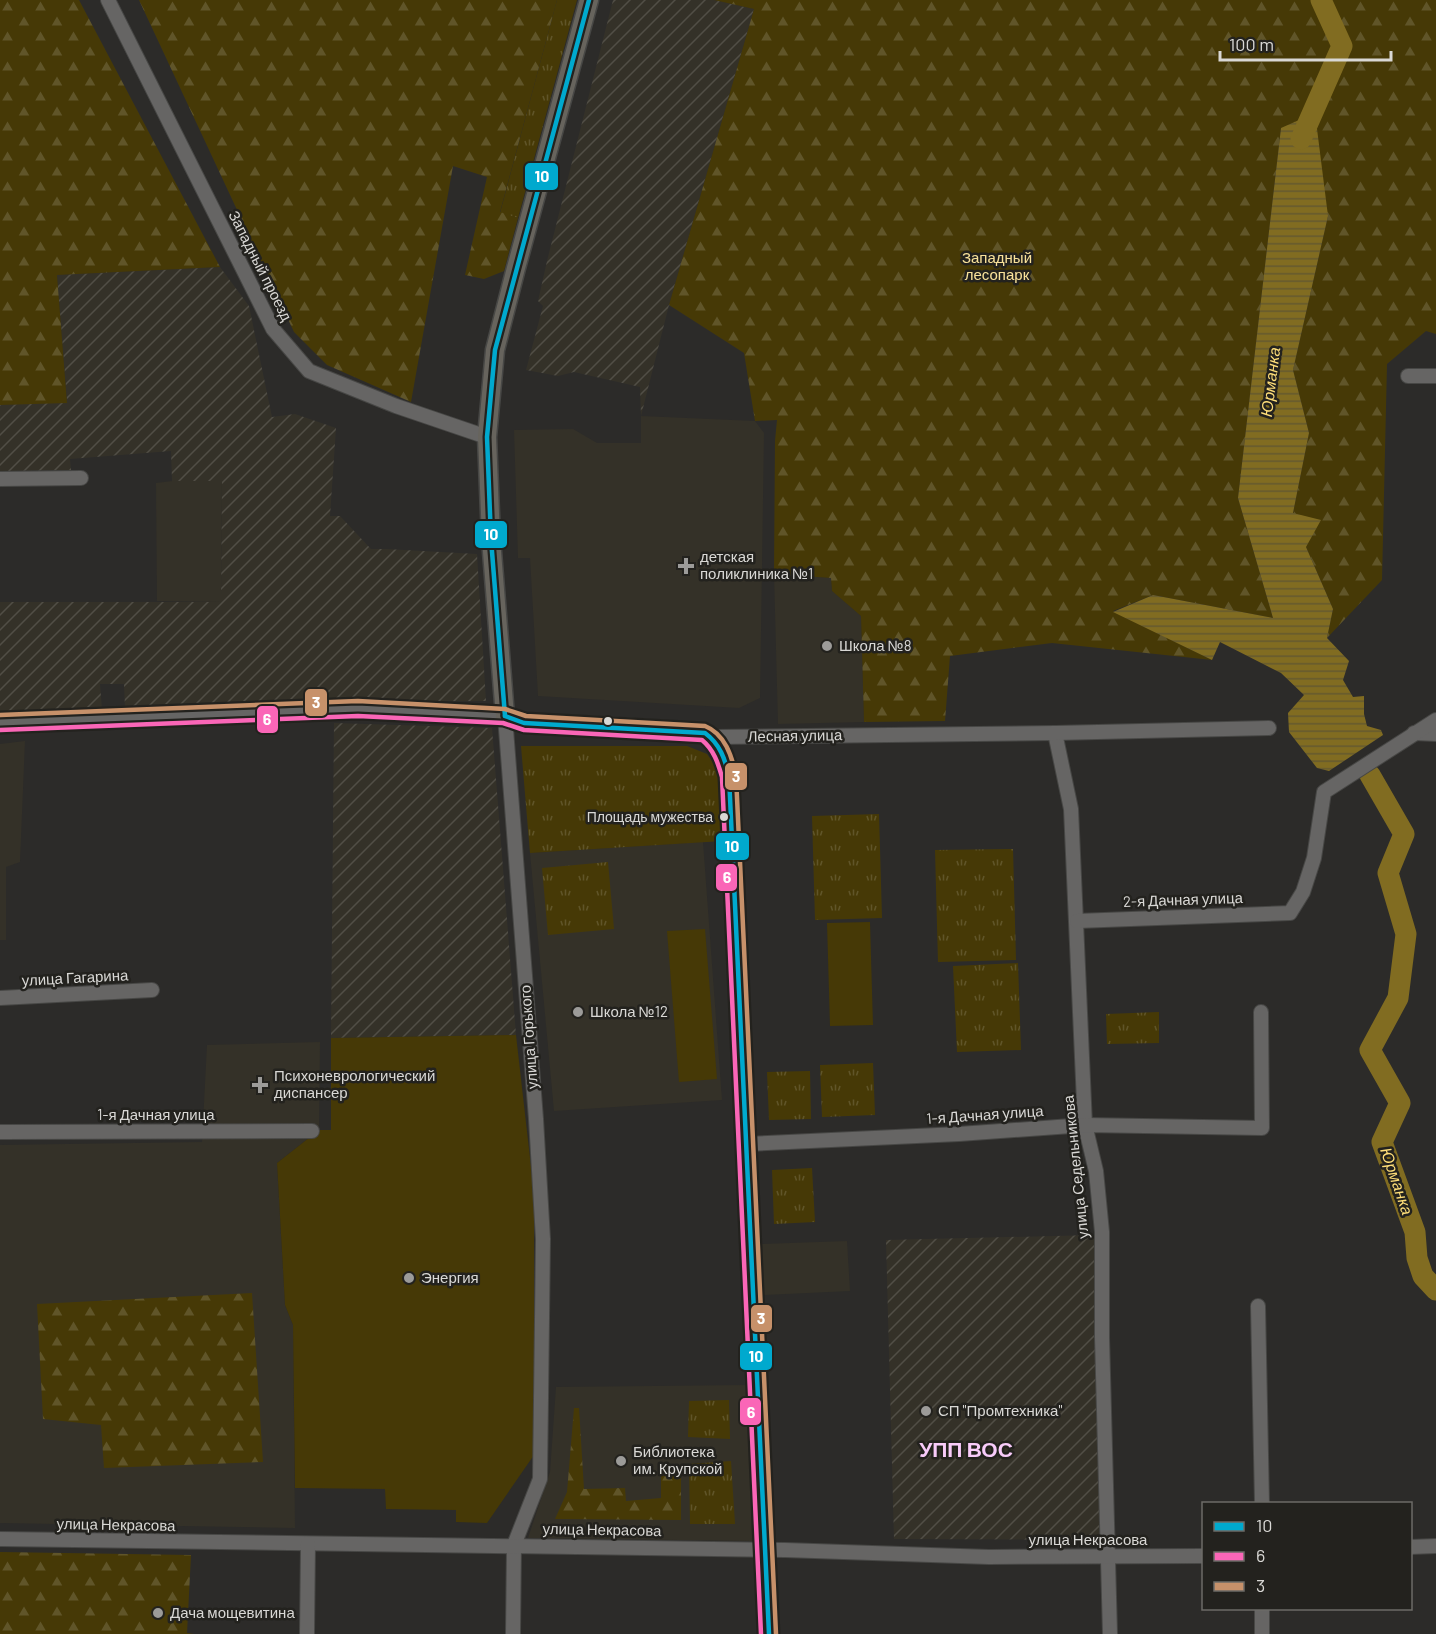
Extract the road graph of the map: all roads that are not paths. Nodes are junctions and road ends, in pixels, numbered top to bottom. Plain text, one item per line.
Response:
1 (108, 0) edge
2 (589, 0) edge
3 (1408, 376) dead end
4 (1436, 376) edge
5 (487, 437) junction
6 (81, 478) dead end
7 (0, 479) edge
8 (505, 716) junction
9 (1436, 720) edge
10 (0, 723) edge
11 (1269, 729) dead end
12 (1055, 733) junction
13 (1414, 733) junction
14 (1436, 734) edge
15 (711, 737) junction
16 (1077, 921) junction
17 (152, 990) dead end
18 (0, 998) edge
19 (1261, 1012) dead end
20 (1085, 1125) junction
21 (312, 1131) dead end
22 (0, 1132) edge
23 (746, 1144) junction
24 (1258, 1306) dead end
25 (1262, 1502) edge
26 (0, 1539) edge
27 (308, 1544) junction
28 (514, 1545) junction
29 (1436, 1546) edge
30 (1412, 1547) edge
31 (765, 1550) junction
32 (1202, 1556) edge
33 (1108, 1557) junction
34 (1262, 1610) edge
35 (307, 1634) edge
36 (513, 1634) edge
37 (769, 1634) edge
38 (1110, 1634) edge
39 (1262, 1634) edge

1 - 5 street, Западный проезд
2 - 5 main road, улица Горького
3 - 4 street
5 - 8 main road, улица Горького
6 - 7 street
8 - 10 street, Лесная улица
8 - 15 main road, Лесная улица
8 - 28 street, улица Горького
9 - 13 street
11 - 12 street, Лесная улица
12 - 15 street, Лесная улица
12 - 16 street, улица Седельникова
13 - 14 street
13 - 16 street, 2-я Дачная улица
15 - 23 main road
16 - 20 street, улица Седельникова
17 - 18 street, улица Гагарина
19 - 20 street, 1-я Дачная улица
20 - 23 street, 1-я Дачная улица
20 - 33 street, улица Седельникова
21 - 22 street, 1-я Дачная улица
23 - 31 main road
24 - 25 street
26 - 27 street, улица Некрасова
27 - 28 street, улица Некрасова
27 - 35 street
28 - 31 street, улица Некрасова
28 - 36 street, улица Горького
29 - 30 street
31 - 33 street, улица Некрасова
31 - 37 main road
32 - 33 street, улица Некрасова
33 - 38 street, улица Седельникова
34 - 39 street

